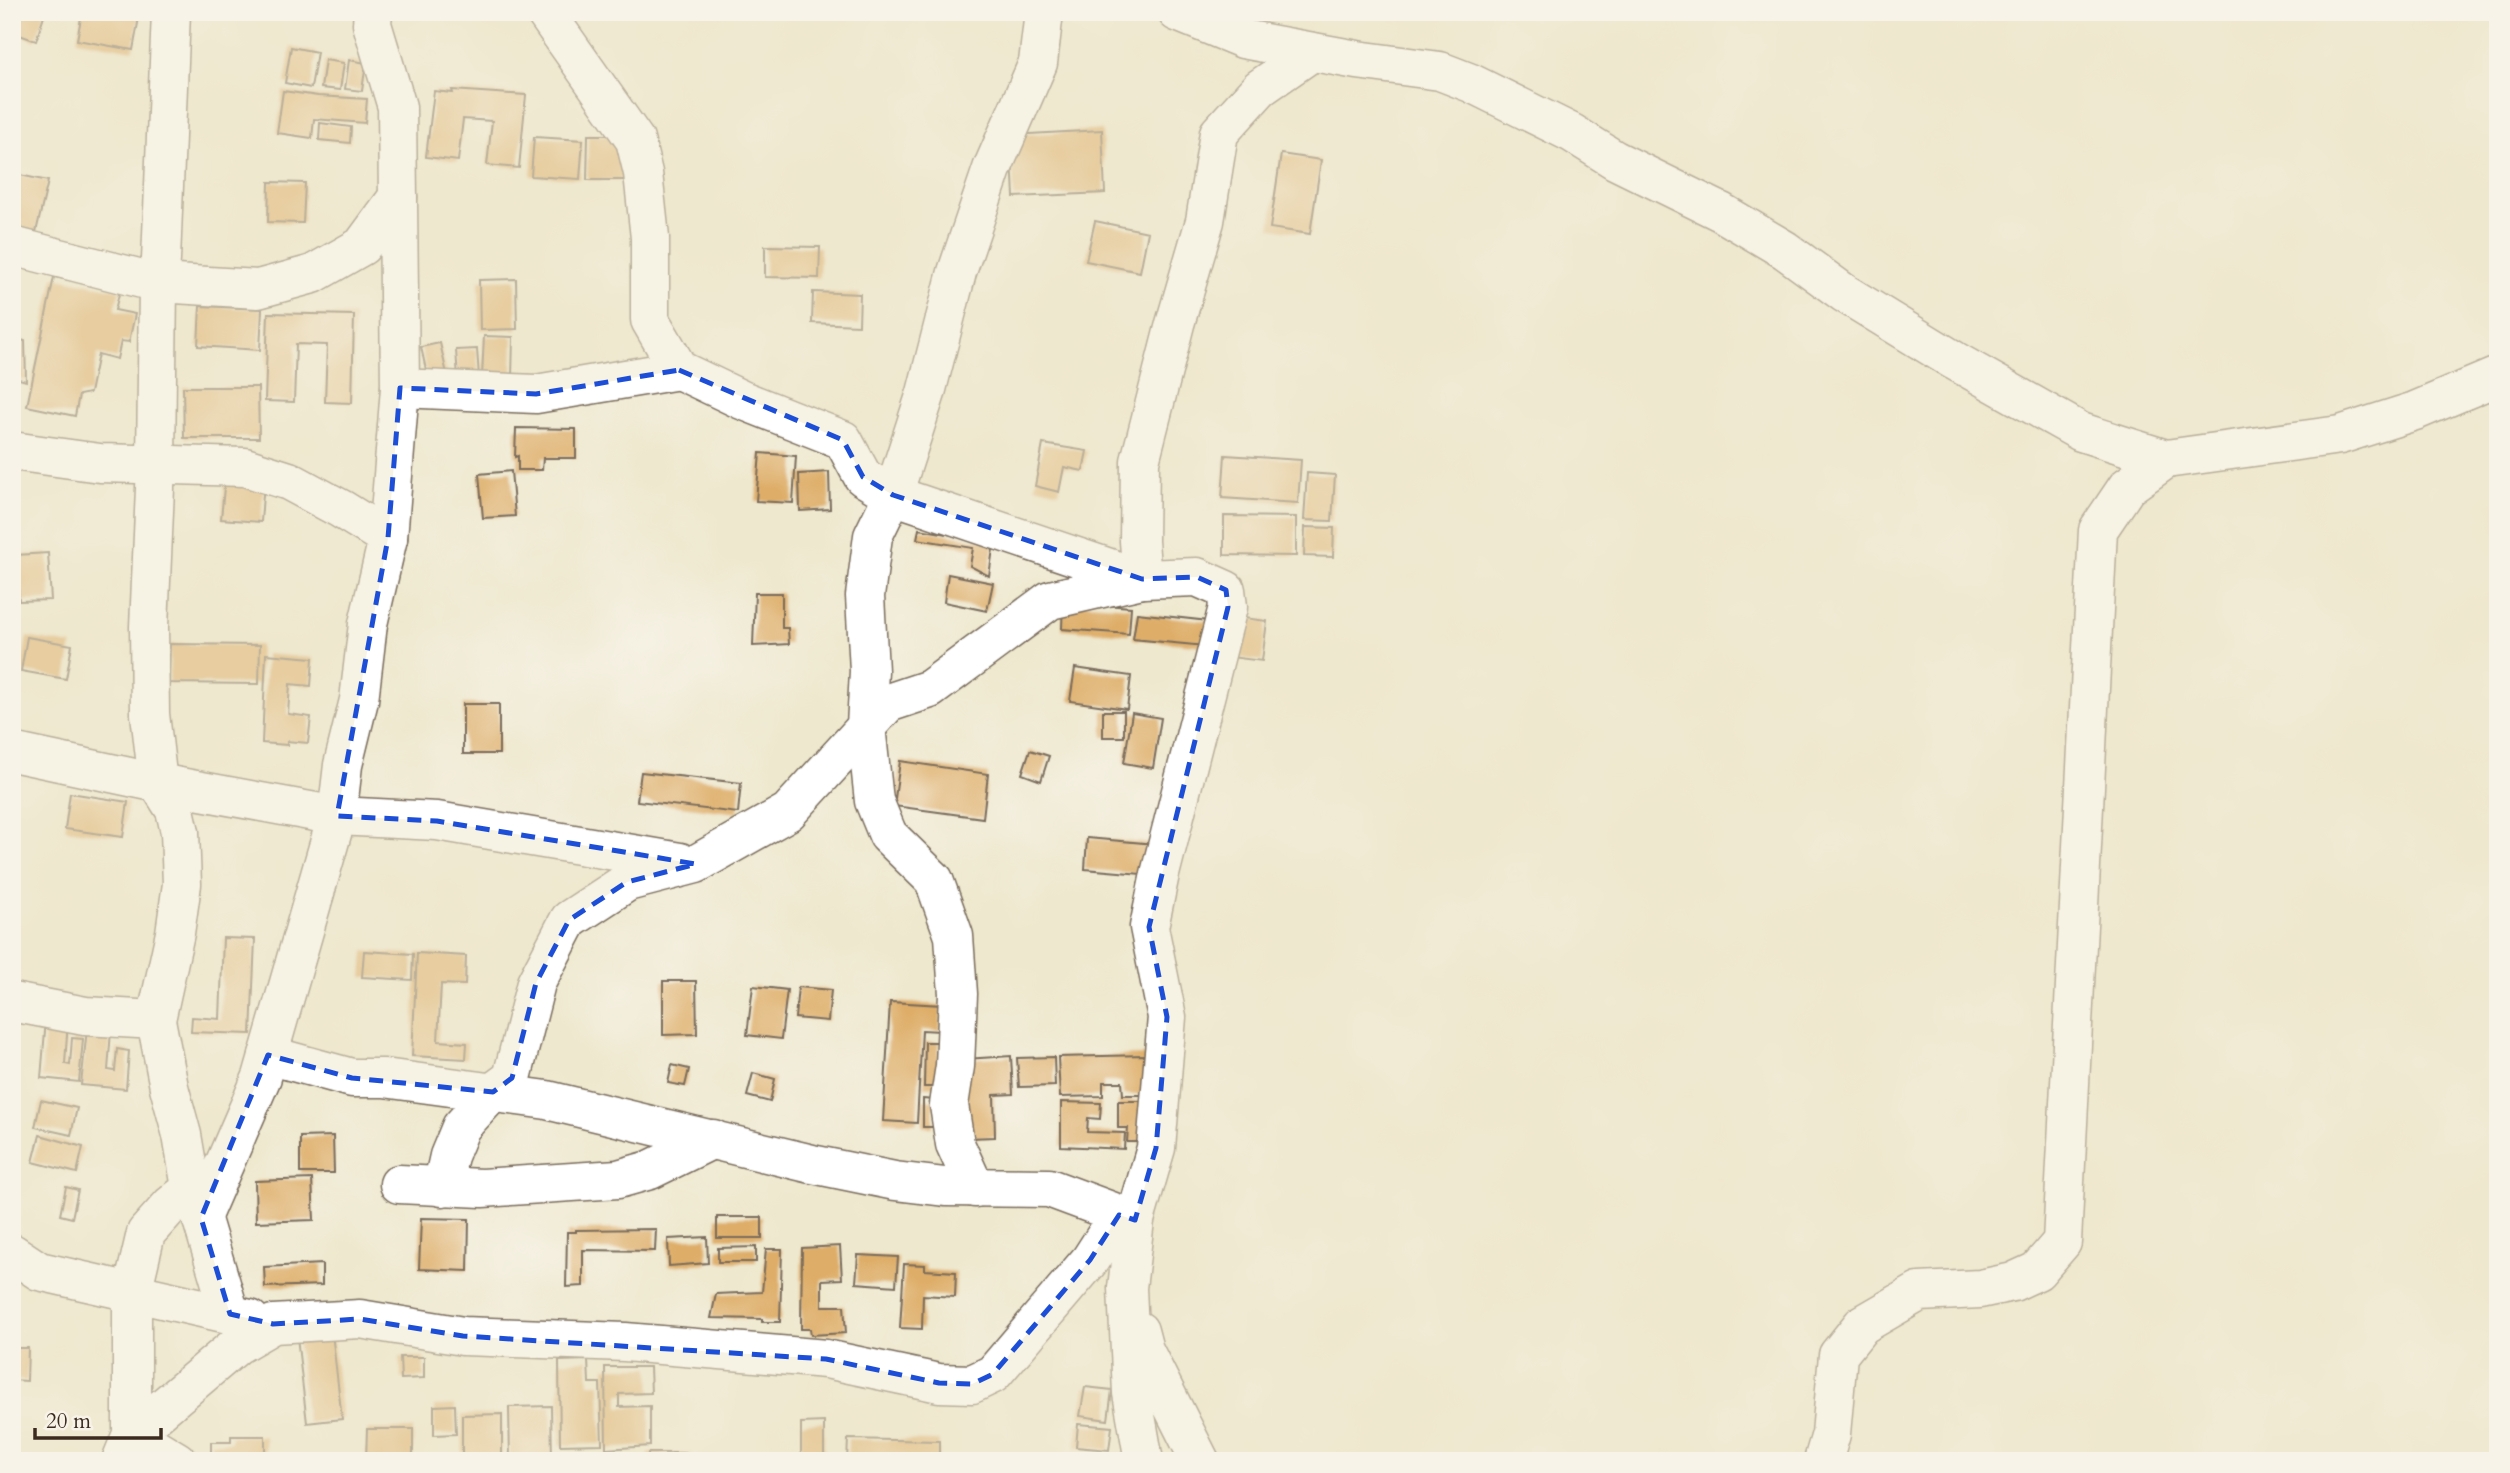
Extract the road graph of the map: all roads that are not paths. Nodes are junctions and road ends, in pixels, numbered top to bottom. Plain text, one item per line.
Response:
1 (172, 12) edge
2 (373, 12) edge
3 (545, 12) edge
4 (1044, 12) edge
5 (1177, 12) edge
6 (1312, 52) junction
7 (398, 197) junction
8 (12, 246) edge
9 (158, 283) junction
10 (679, 370) junction
11 (2498, 376) edge
12 (400, 388) junction
13 (12, 451) edge
14 (2166, 459) junction
15 (156, 466) junction
16 (893, 495) junction
17 (388, 538) junction
18 (1142, 579) junction
19 (866, 726) junction
20 (12, 752) edge
21 (158, 783) junction
22 (337, 816) junction
23 (696, 864) junction
24 (12, 1002) edge
25 (156, 1020) junction
26 (268, 1055) junction
27 (493, 1092) junction
28 (713, 1139) junction
29 (399, 1184) dead end
30 (442, 1187) junction
31 (975, 1188) junction
32 (197, 1203) junction
33 (1127, 1217) junction
34 (12, 1253) edge
35 (1128, 1289) junction
36 (132, 1293) junction
37 (230, 1314) junction
38 (273, 1324) junction
39 (126, 1447) edge
40 (177, 1461) edge
41 (1144, 1461) edge
42 (1200, 1461) edge
43 (1823, 1461) edge

1 - 9 street
2 - 7 street
3 - 10 street
4 - 16 street
5 - 6 street
6 - 14 street
6 - 18 street
7 - 9 street
7 - 12 street
8 - 9 street
9 - 15 street
10 - 12 street
10 - 16 street
11 - 14 street
12 - 17 street
13 - 15 street
14 - 43 street
15 - 17 street
15 - 21 street
16 - 18 street
16 - 19 street
17 - 22 street
18 - 19 street
18 - 33 street
19 - 23 street
19 - 31 street
20 - 21 street
21 - 22 street
21 - 25 street
22 - 23 street
22 - 26 street
23 - 27 street
24 - 25 street
25 - 32 street
26 - 27 street
26 - 32 street
27 - 28 street
27 - 30 street
28 - 30 street
28 - 31 street
29 - 30 street
31 - 33 street
32 - 36 street
32 - 37 street
33 - 35 street
33 - 38 street
34 - 36 street
35 - 41 street
35 - 42 street
36 - 37 street
36 - 39 street
37 - 38 street
38 - 39 street
39 - 40 street

